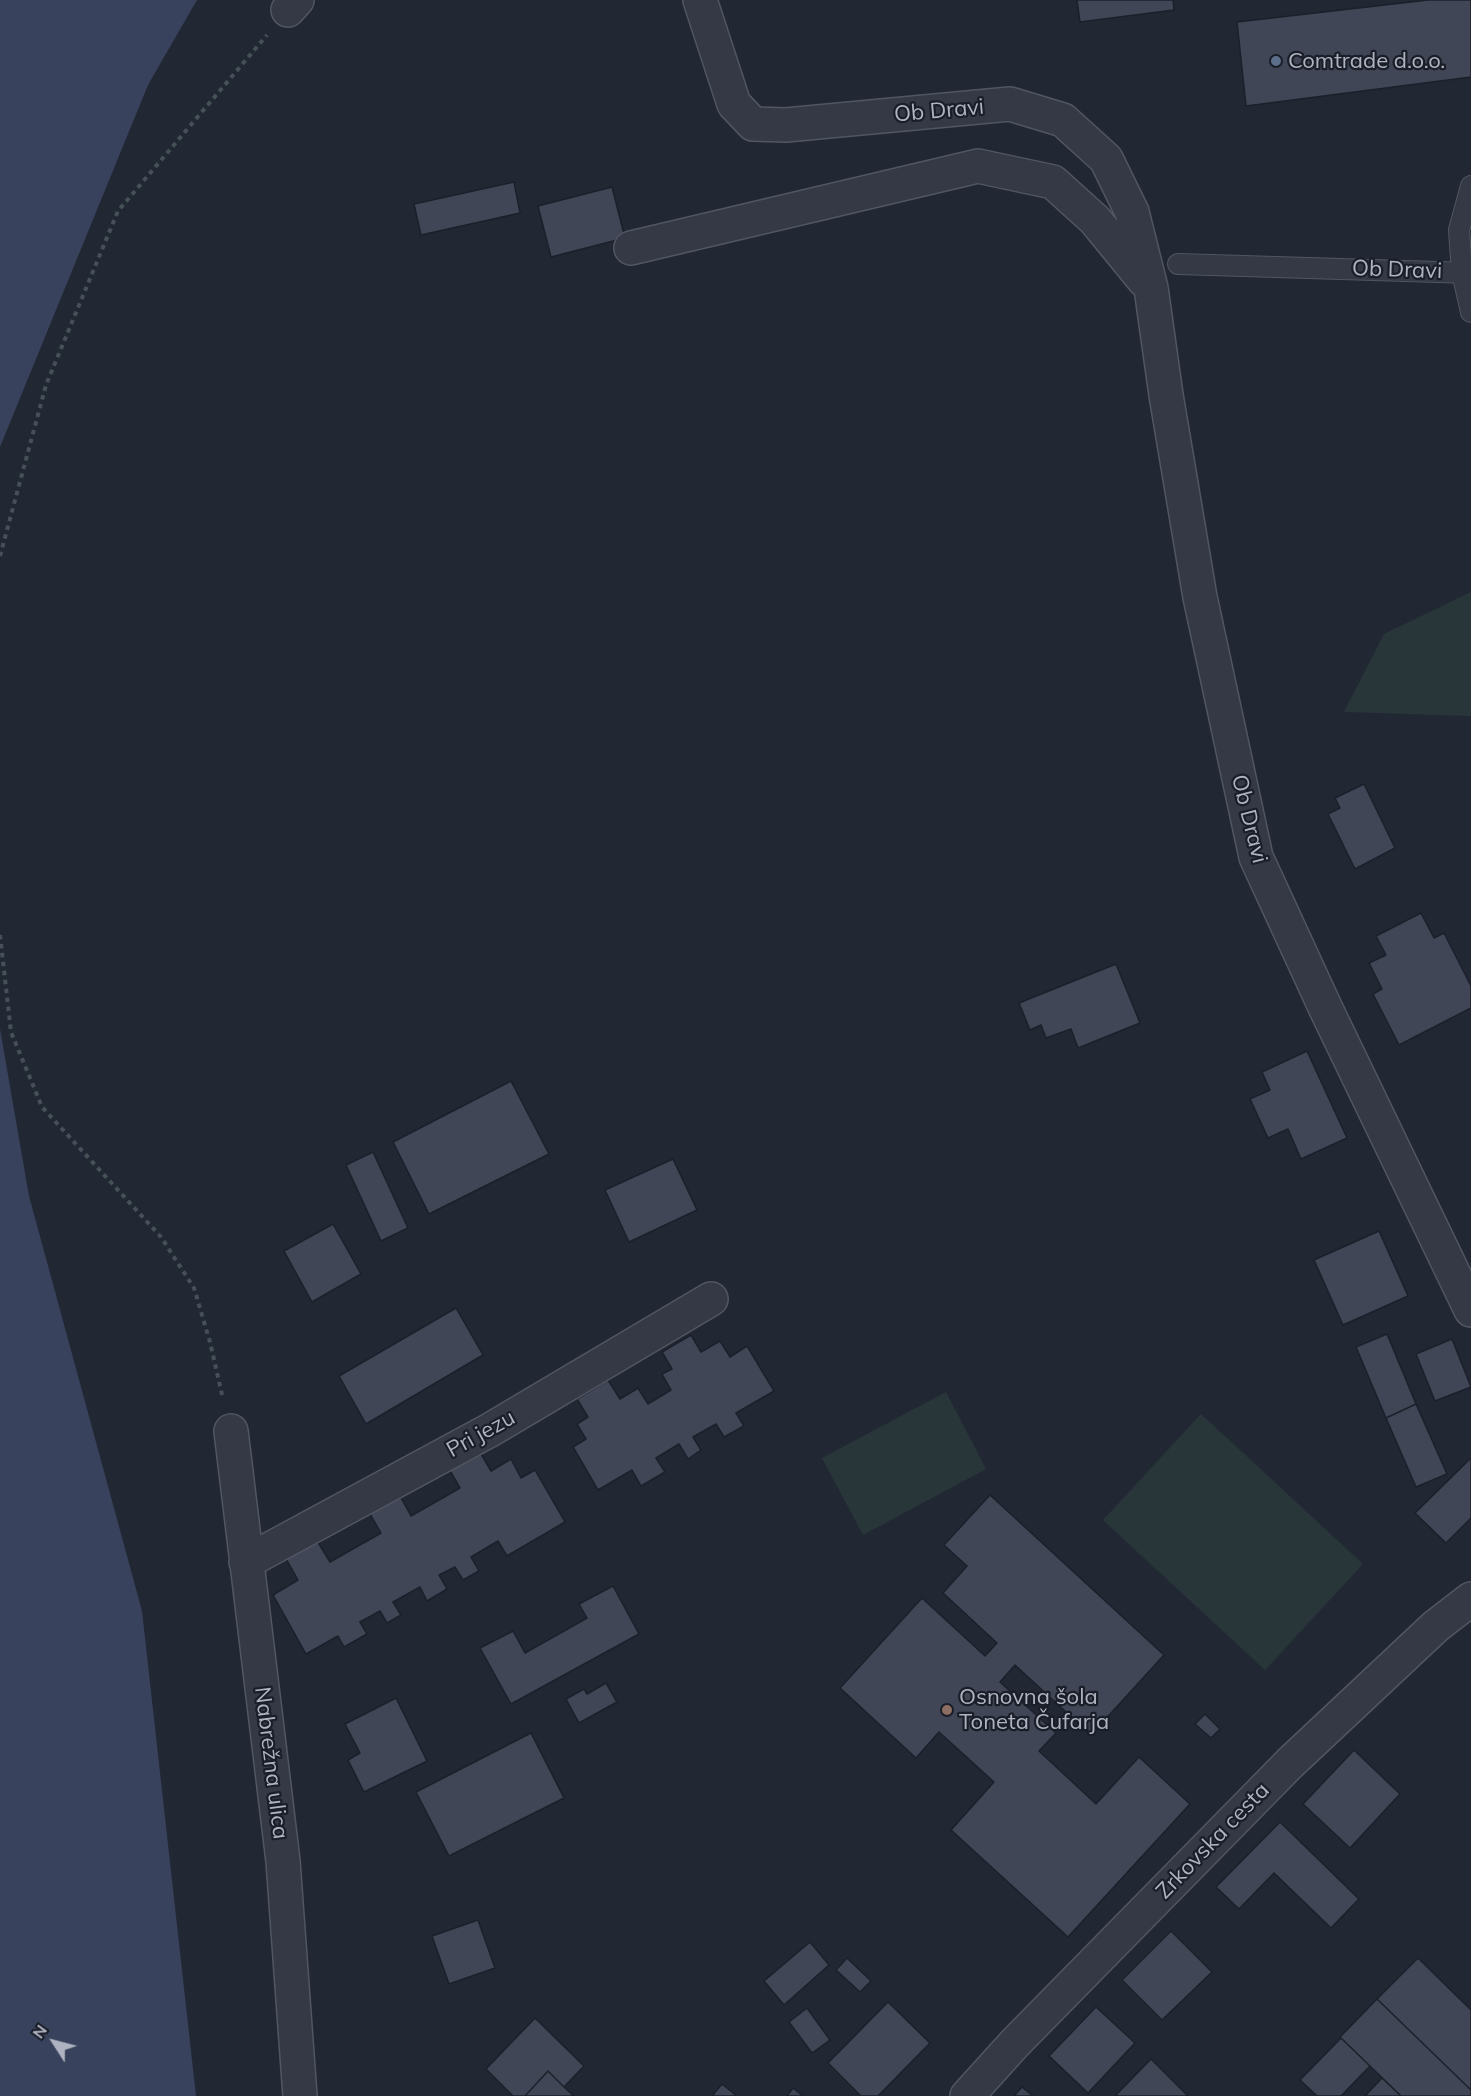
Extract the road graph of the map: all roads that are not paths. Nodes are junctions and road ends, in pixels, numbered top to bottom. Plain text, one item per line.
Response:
1 (700, 0) edge
2 (1471, 186) edge
3 (631, 248) dead end
4 (1178, 264) dead end
5 (1467, 272) edge
6 (1151, 288) junction
7 (1471, 312) edge
8 (711, 1299) dead end
9 (1471, 1310) edge
10 (231, 1431) road end
11 (246, 1562) junction
12 (1471, 1599) edge
13 (300, 2096) edge
14 (967, 2096) edge

1 - 6 street, Ob Dravi
2 - 5 lane
3 - 6 street
4 - 5 lane, Ob Dravi
5 - 7 lane
6 - 9 street, Ob Dravi
8 - 11 street, Pri jezu
10 - 11 street, Nabrežna ulica
11 - 13 street, Nabrežna ulica
12 - 14 street, Zrkovska cesta

